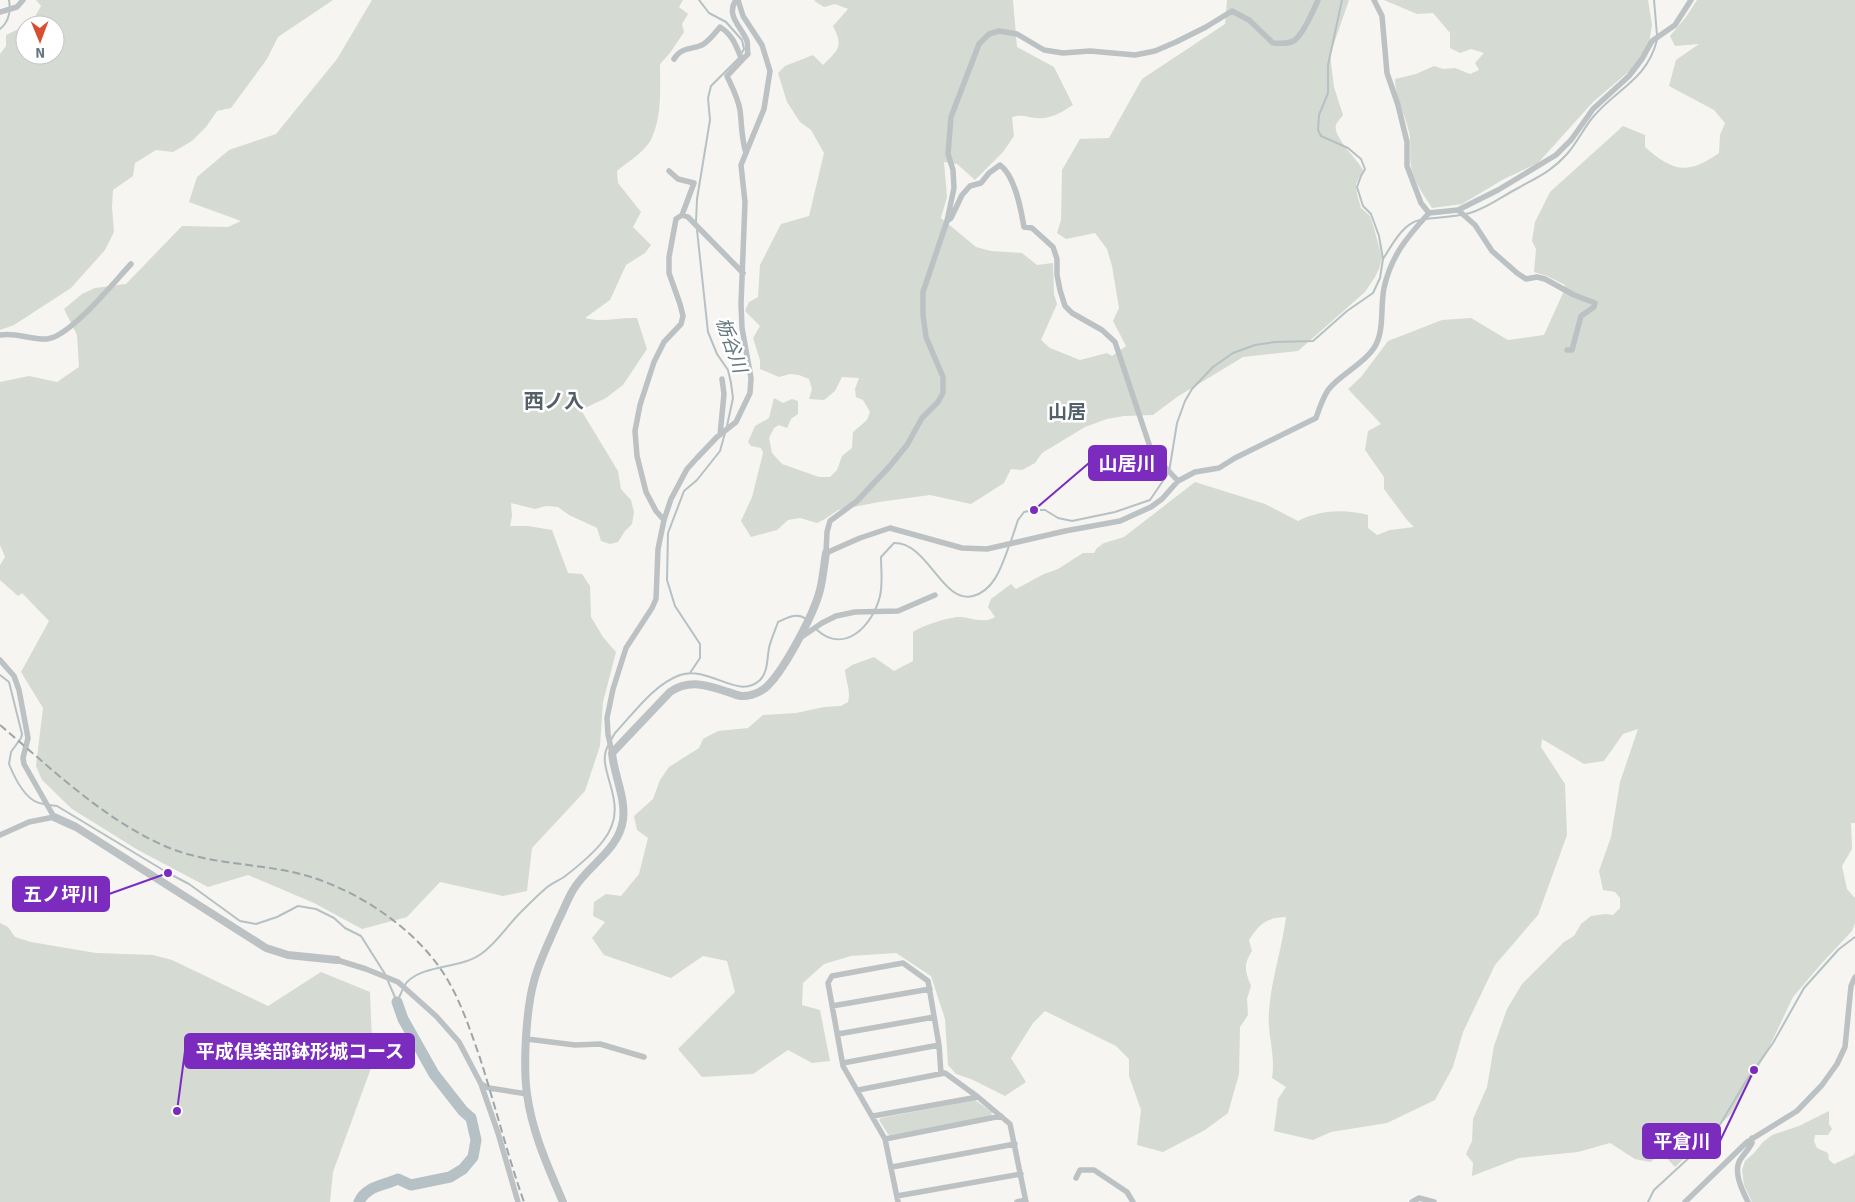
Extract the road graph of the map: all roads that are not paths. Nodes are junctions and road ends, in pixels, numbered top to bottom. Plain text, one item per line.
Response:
1 (23, 0) edge
2 (737, 0) edge
3 (1318, 0) edge
4 (1374, 0) edge
5 (1691, 0) edge
6 (0, 12) edge
7 (674, 58) dead end
8 (742, 60) junction
9 (746, 153) junction
10 (669, 171) dead end
11 (1458, 210) junction
12 (1428, 213) junction
13 (682, 215) junction
14 (947, 221) junction
15 (131, 264) dead end
16 (743, 274) junction
17 (0, 335) edge
18 (1567, 350) dead end
19 (722, 379) dead end
20 (720, 435) junction
21 (1178, 481) junction
22 (664, 520) junction
23 (826, 553) junction
24 (935, 596) dead end
25 (799, 639) junction
26 (0, 660) edge
27 (612, 753) junction
28 (53, 814) junction
29 (0, 836) edge
30 (337, 960) joint
31 (1855, 977) edge
32 (930, 989) junction
33 (832, 1006) junction
34 (934, 1016) junction
35 (838, 1034) junction
36 (527, 1039) junction
37 (939, 1044) junction
38 (644, 1057) dead end
39 (842, 1062) junction
40 (941, 1074) junction
41 (481, 1084) junction
42 (858, 1090) junction
43 (527, 1094) junction
44 (978, 1097) junction
45 (873, 1116) junction
46 (1001, 1116) junction
47 (1752, 1138) junction
48 (886, 1139) junction
49 (1015, 1144) junction
50 (892, 1167) junction
51 (1021, 1174) junction
52 (1076, 1178) dead end
53 (898, 1199) edge
54 (1025, 1201) edge
55 (518, 1202) edge
56 (563, 1202) edge
57 (1017, 1202) edge
58 (1133, 1202) edge
59 (1412, 1202) edge
60 (1434, 1202) edge
61 (1684, 1202) edge
62 (1748, 1202) edge

1 - 6 street
2 - 8 street
2 - 9 street
3 - 14 street
4 - 12 street
5 - 11 street
7 - 8 street
8 - 9 street
9 - 16 street
10 - 13 street
11 - 12 street
11 - 18 street
12 - 21 street
13 - 16 street
13 - 22 street
14 - 21 street
14 - 23 street
15 - 17 street
16 - 20 street
19 - 20 street
20 - 22 street
21 - 23 street
22 - 27 street
23 - 25 street
24 - 25 street
25 - 27 street
26 - 28 street
27 - 36 street
28 - 29 street
28 - 30 street
30 - 41 street
31 - 47 street
32 - 33 street
32 - 33 street
32 - 34 street
33 - 35 street
34 - 35 street
34 - 37 street
35 - 39 street
36 - 38 street
36 - 43 street
37 - 39 street
37 - 40 street
39 - 42 street
40 - 42 street
40 - 44 street
41 - 43 street
41 - 55 street
42 - 45 street
43 - 56 street
44 - 45 street
44 - 46 street
45 - 48 street
46 - 48 street
46 - 49 street
47 - 61 street
47 - 62 street
48 - 50 street
49 - 50 street
49 - 51 street
50 - 53 street
51 - 53 street
51 - 54 street
52 - 58 street
54 - 57 street
59 - 60 street

